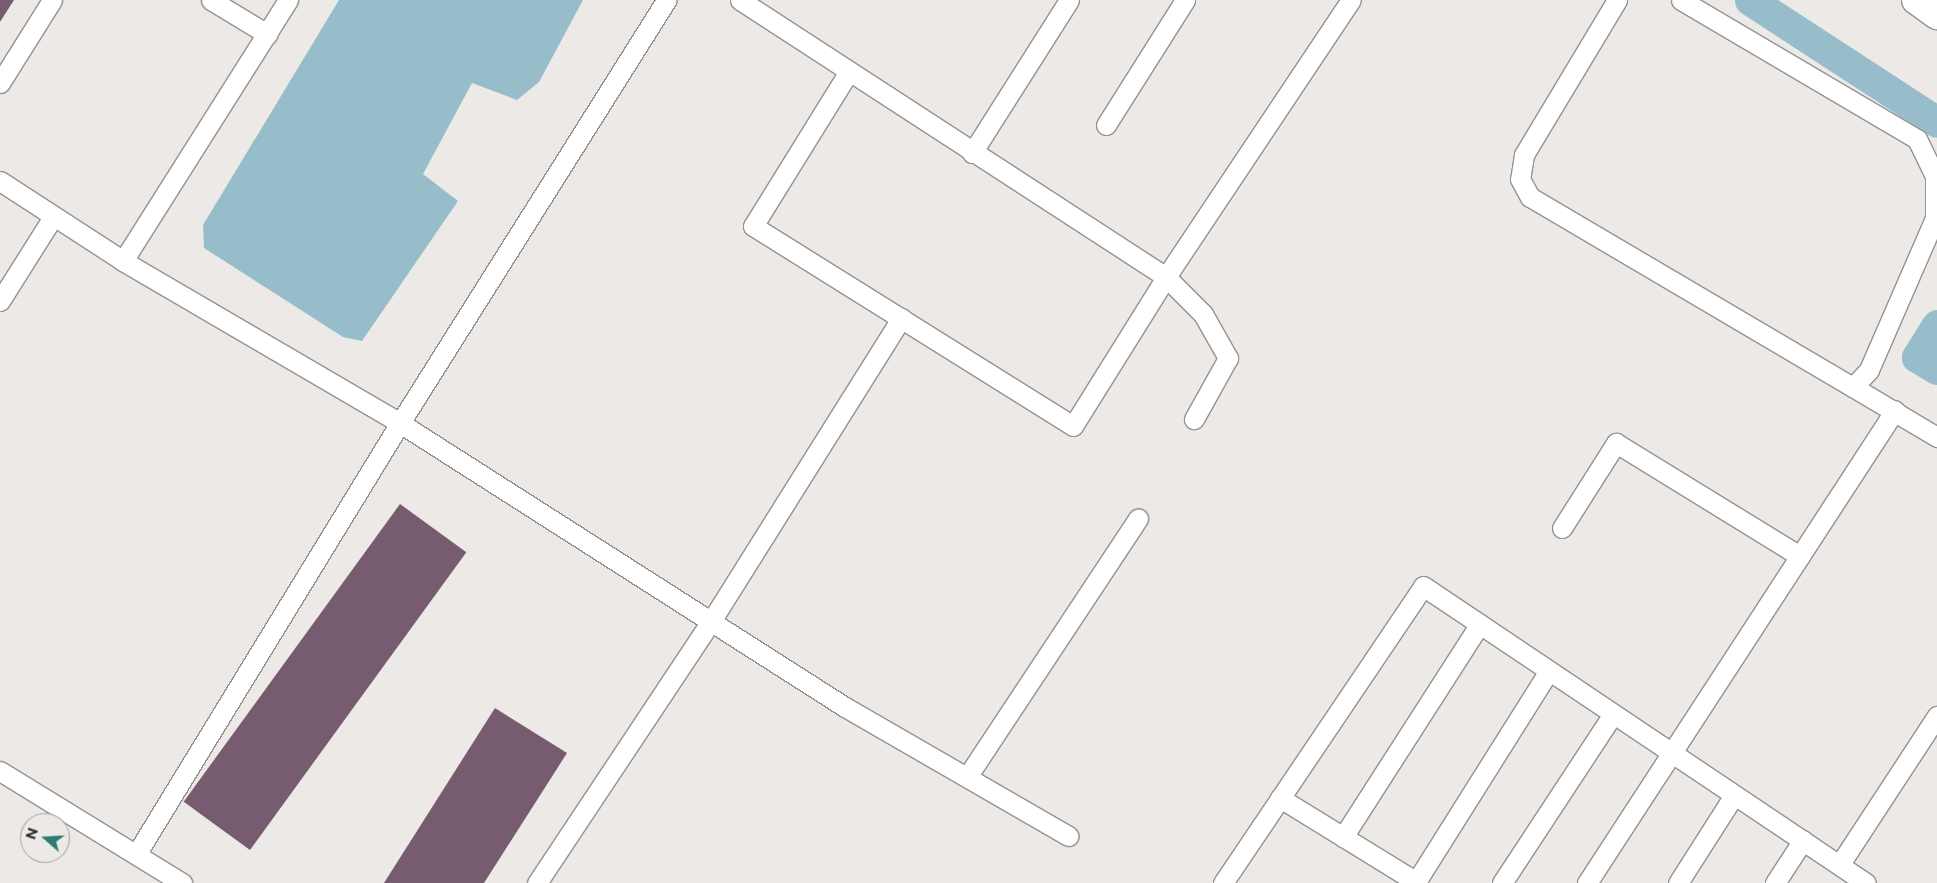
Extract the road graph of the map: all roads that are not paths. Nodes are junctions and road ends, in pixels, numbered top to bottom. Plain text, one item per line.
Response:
1 (52, 0) edge
2 (211, 0) edge
3 (288, 0) edge
4 (666, 0) edge
5 (740, 0) edge
6 (1069, 0) edge
7 (1185, 0) edge
8 (1351, 0) edge
9 (1616, 0) edge
10 (1681, 0) edge
11 (1916, 0) edge
12 (1937, 15) edge
13 (267, 34) junction
14 (848, 73) junction
15 (0, 83) edge
16 (1106, 125) dead end
17 (972, 153) junction
18 (0, 181) edge
19 (53, 217) junction
20 (123, 261) junction
21 (1166, 277) junction
22 (0, 301) edge
23 (901, 318) junction
24 (1853, 386) junction
25 (1895, 410) junction
26 (1194, 419) dead end
27 (400, 423) junction
28 (1937, 437) edge
29 (1138, 519) dead end
30 (1562, 528) dead end
31 (1800, 556) junction
32 (710, 623) junction
33 (1480, 624) junction
34 (1549, 671) junction
35 (1613, 714) junction
36 (1937, 716) edge
37 (1672, 753) junction
38 (0, 771) edge
39 (967, 777) junction
40 (1734, 795) junction
41 (1280, 798) junction
42 (1068, 836) dead end
43 (1343, 837) junction
44 (1803, 840) junction
45 (137, 853) junction
46 (1840, 864) junction
47 (1391, 876) edge
48 (1417, 882) edge
49 (182, 883) edge
50 (537, 883) edge
51 (1223, 883) edge
52 (1502, 883) edge
53 (1587, 883) edge
54 (1678, 883) edge
55 (1775, 883) edge
56 (1866, 883) edge

1 - 15 lane
2 - 13 lane
3 - 13 lane
4 - 27 lane
5 - 14 lane
6 - 17 lane
7 - 16 lane
8 - 21 lane
9 - 24 lane
10 - 24 lane
11 - 12 street
13 - 20 lane
14 - 17 lane
14 - 23 lane
17 - 21 lane
18 - 19 lane
19 - 20 lane
19 - 22 lane
20 - 27 lane
21 - 23 lane
21 - 26 lane
23 - 32 lane
24 - 25 lane
25 - 28 lane
25 - 31 lane
27 - 32 lane
27 - 45 lane
29 - 39 lane
30 - 31 lane
31 - 37 lane
32 - 39 lane
32 - 50 lane
33 - 34 lane
33 - 41 lane
33 - 43 lane
34 - 35 lane
34 - 48 lane
35 - 37 lane
35 - 52 lane
36 - 46 lane
37 - 40 lane
37 - 53 lane
38 - 45 lane
39 - 42 lane
40 - 44 lane
40 - 54 lane
41 - 43 lane
41 - 51 lane
43 - 47 lane
44 - 46 lane
44 - 55 lane
45 - 49 lane
46 - 56 lane
47 - 48 lane

